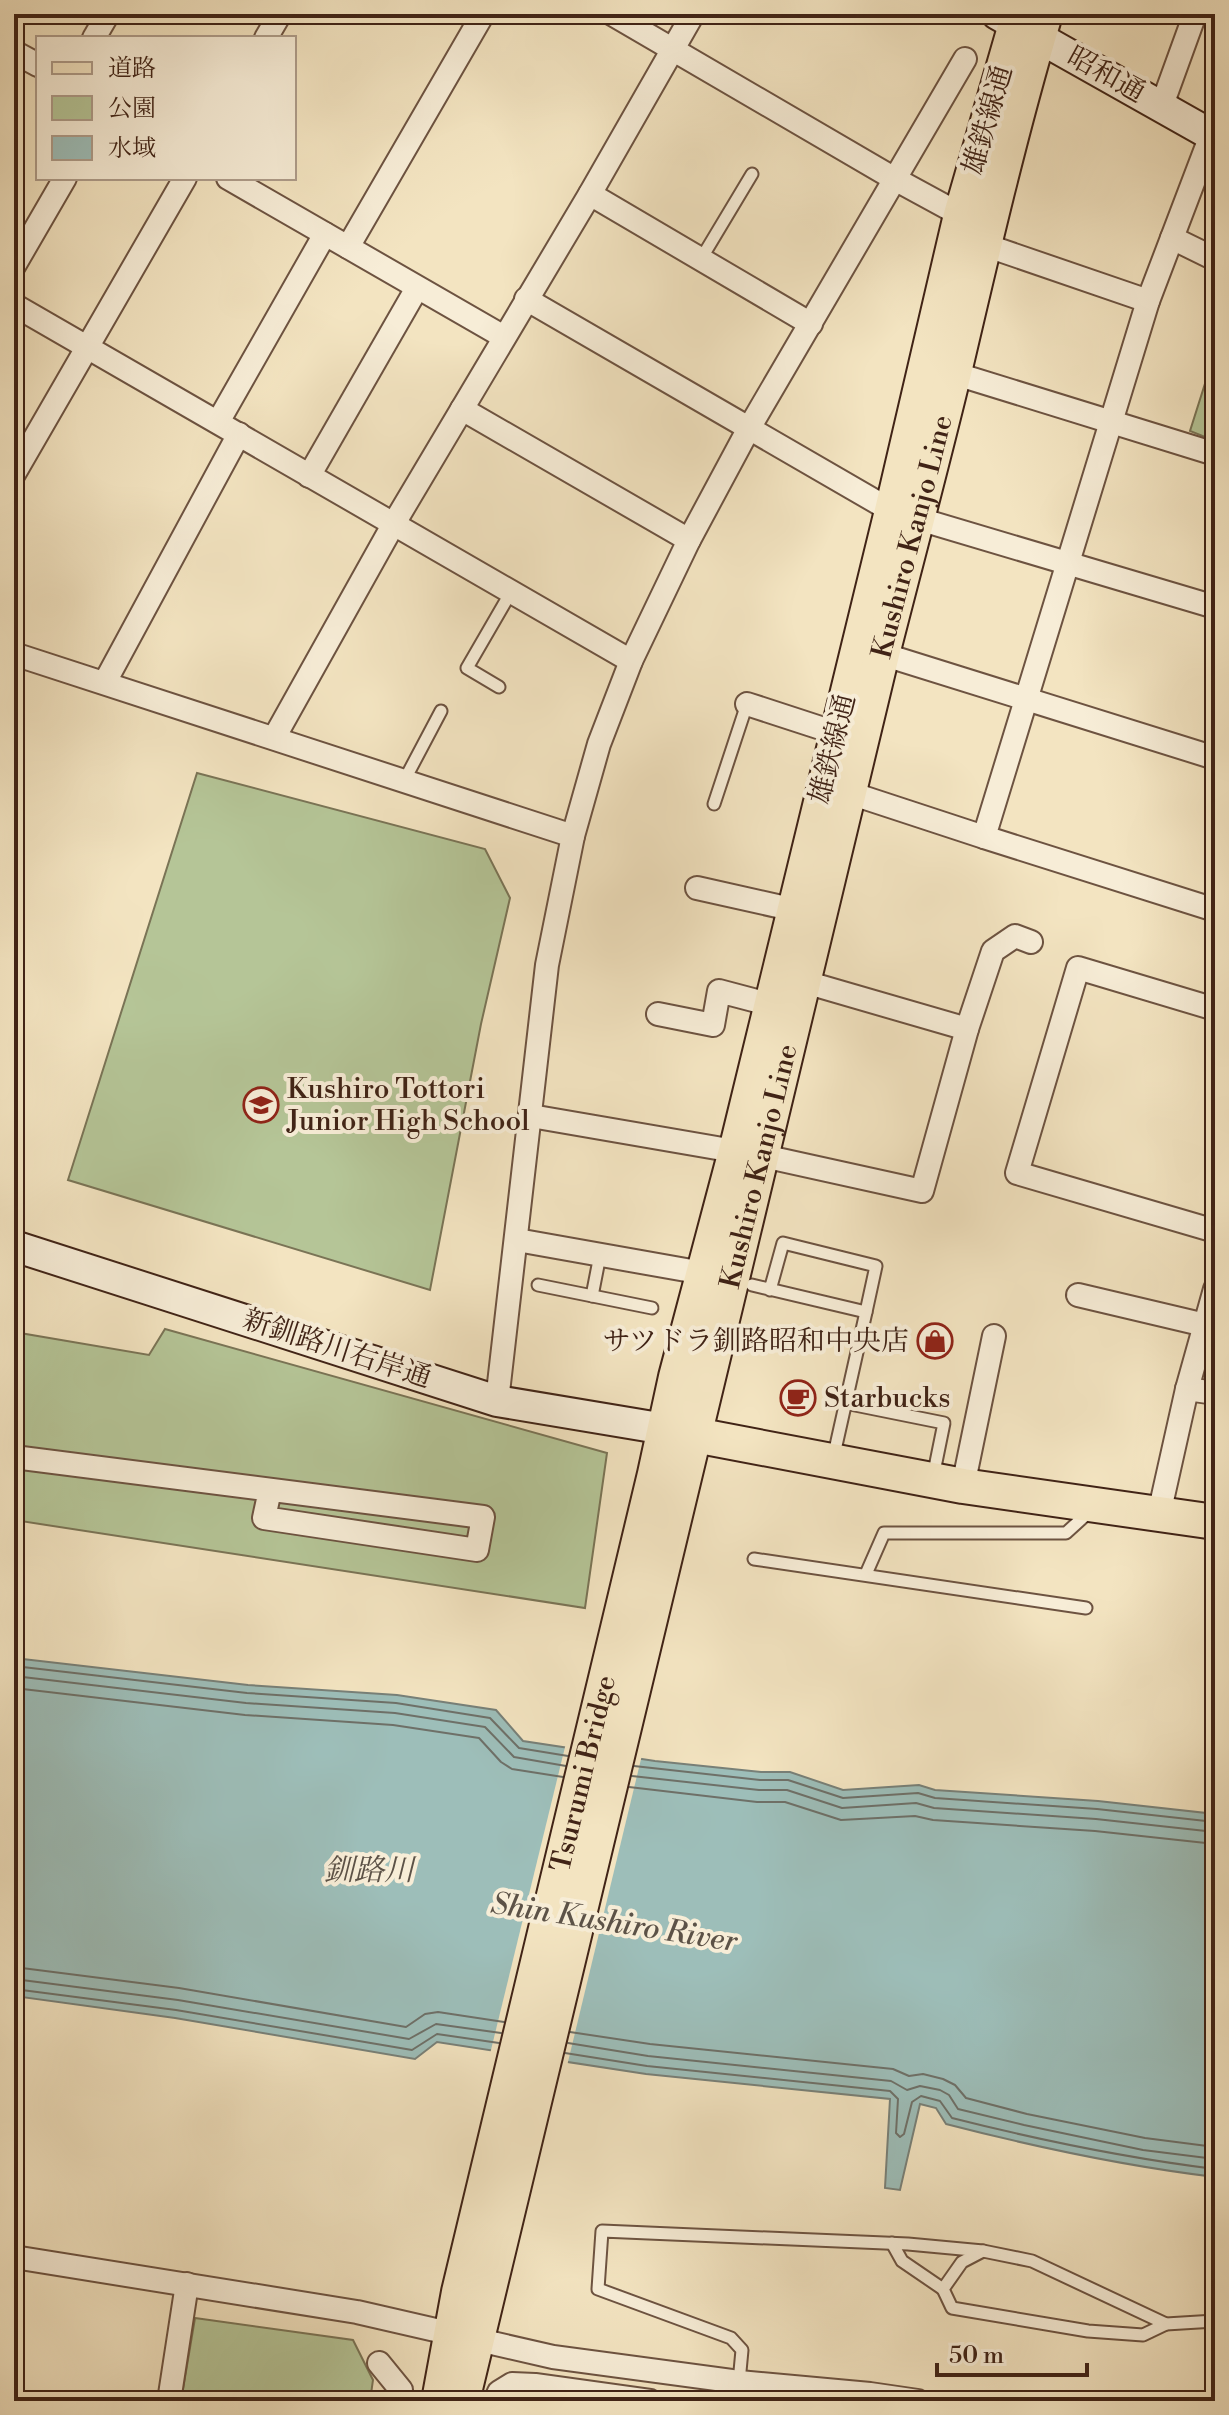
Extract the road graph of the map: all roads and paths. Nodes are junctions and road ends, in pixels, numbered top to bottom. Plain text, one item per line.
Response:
1 (108, 14) edge
2 (280, 14) edge
3 (483, 14) edge
4 (612, 14) edge
5 (693, 14) edge
6 (1195, 14) edge
7 (1023, 21) edge
8 (95, 36) edge
9 (267, 36) edge
10 (673, 49) junction
11 (14, 52) edge
12 (965, 59) dead end
13 (36, 64) edge
14 (1162, 105) junction
15 (1214, 132) edge
16 (752, 174) dead end
17 (893, 178) junction
18 (64, 180) edge
19 (184, 180) edge
20 (231, 180) edge
21 (590, 194) junction
22 (961, 215) junction
23 (325, 234) junction
24 (1172, 238) junction
25 (982, 244) junction
26 (348, 247) junction
27 (701, 259) junction
28 (1215, 259) edge
29 (14, 266) edge
30 (417, 288) junction
31 (526, 299) junction
32 (1148, 301) junction
33 (14, 305) edge
34 (811, 324) junction
35 (504, 337) junction
36 (88, 347) junction
37 (953, 373) junction
38 (462, 409) junction
39 (1111, 420) junction
40 (218, 422) junction
41 (748, 430) junction
42 (239, 434) junction
43 (1215, 454) edge
44 (14, 474) edge
45 (309, 476) junction
46 (904, 515) junction
47 (393, 525) junction
48 (689, 540) junction
49 (1067, 563) junction
50 (511, 592) junction
51 (1215, 607) edge
52 (14, 654) edge
53 (882, 654) junction
54 (631, 661) junction
55 (105, 682) junction
56 (499, 687) dead end
57 (1026, 700) junction
58 (747, 704) joint
59 (441, 711) dead end
60 (836, 733) junction
61 (274, 738) junction
62 (1215, 758) edge
63 (404, 781) junction
64 (850, 793) junction
65 (714, 804) dead end
66 (573, 836) junction
67 (984, 837) junction
68 (697, 888) dead end
69 (795, 910) junction
70 (1215, 910) edge
71 (1031, 942) dead end
72 (805, 982) junction
73 (772, 1005) junction
74 (1215, 1009) edge
75 (658, 1014) dead end
76 (967, 1029) junction
77 (531, 1116) junction
78 (749, 1154) junction
79 (1215, 1231) edge
80 (517, 1240) junction
81 (14, 1246) edge
82 (600, 1255) junction
83 (703, 1273) junction
84 (538, 1285) dead end
85 (752, 1285) dead end
86 (770, 1290) junction
87 (1078, 1295) dead end
88 (592, 1296) junction
89 (1214, 1298) edge
90 (652, 1308) dead end
91 (866, 1312) junction
92 (1205, 1325) junction
93 (994, 1336) dead end
94 (1187, 1389) junction
95 (1215, 1393) edge
96 (497, 1401) junction
97 (845, 1403) junction
98 (681, 1432) junction
99 (14, 1457) edge
100 (832, 1460) junction
101 (948, 1483) junction
102 (668, 1489) joint
103 (270, 1490) junction
104 (1098, 1504) junction
105 (1159, 1514) junction
106 (1215, 1522) edge
107 (754, 1559) dead end
108 (866, 1574) junction
109 (1086, 1608) dead end
110 (892, 2243) junction
111 (983, 2251) junction
112 (14, 2257) edge
113 (187, 2284) junction
114 (943, 2289) junction
115 (1215, 2321) edge
116 (1166, 2324) junction
117 (464, 2337) junction
118 (379, 2363) dead end
119 (739, 2382) junction
120 (169, 2401) edge
121 (399, 2401) edge
122 (439, 2401) edge
123 (462, 2401) edge
124 (495, 2401) edge
125 (650, 2401) edge
126 (918, 2401) edge

1 - 8 street
2 - 9 street
3 - 26 street
4 - 10 street
5 - 10 street
6 - 14 street
7 - 14 street, 昭和通
7 - 22 main road, 雄鉄線通
7 - 25 main road, Kushiro Kanjo Line
10 - 17 street
10 - 21 street
11 - 13 street
12 - 17 street
14 - 15 street, 昭和通
15 - 24 street
16 - 27 lane
17 - 22 street
17 - 34 street
18 - 29 street
19 - 36 street
20 - 23 street
21 - 27 street
21 - 31 street
22 - 46 main road, 雄鉄線通
23 - 26 street
23 - 40 street
24 - 28 street
24 - 32 street
25 - 32 street
25 - 37 main road, Kushiro Kanjo Line
26 - 30 street
27 - 34 street
30 - 35 street
30 - 45 street
31 - 35 street
31 - 41 street
32 - 39 street
33 - 36 street
34 - 41 street
35 - 38 street
36 - 40 street
36 - 44 street
37 - 39 street
37 - 46 main road, Kushiro Kanjo Line
38 - 47 street
38 - 48 street
39 - 43 street
39 - 49 street
40 - 42 street
41 - 46 street
41 - 48 street
42 - 45 street
42 - 55 street
45 - 47 street
46 - 49 street
46 - 53 main road, Kushiro Kanjo Line
46 - 60 main road, 雄鉄線通
47 - 50 street
47 - 61 street
48 - 54 street
49 - 51 street
49 - 57 street
50 - 54 street
50 - 56 lane
52 - 55 street
53 - 57 street
53 - 64 main road, Kushiro Kanjo Line
54 - 66 street
55 - 61 street
57 - 62 street
57 - 67 street
58 - 60 street
58 - 65 lane
59 - 63 lane
60 - 69 main road, 雄鉄線通
61 - 63 street
63 - 66 street
64 - 67 street
64 - 72 main road, Kushiro Kanjo Line
66 - 77 street
67 - 70 street
68 - 69 street
69 - 73 main road, 雄鉄線通
71 - 76 street
72 - 76 street
72 - 78 main road, Kushiro Kanjo Line
73 - 75 street
73 - 78 main road, 雄鉄線通
74 - 79 street
76 - 78 street
77 - 78 street
77 - 80 street
78 - 83 main road, 雄鉄線通
78 - 98 main road, Kushiro Kanjo Line
80 - 82 street
80 - 96 street
81 - 96 street, 新釧路川右岸通
82 - 83 street
82 - 88 lane
83 - 98 main road, 雄鉄線通
84 - 88 lane
85 - 86 lane
86 - 91 lane
86 - 91 lane
87 - 92 street
88 - 90 lane
89 - 92 street
91 - 97 lane
92 - 94 street
93 - 101 street
94 - 95 street
94 - 105 street
96 - 98 street, 新釧路川右岸通
97 - 100 lane
97 - 101 lane
98 - 100 main road
98 - 102 main road, 雄鉄線通
99 - 103 street
100 - 101 main road
101 - 104 main road
102 - 117 main road, Tsurumi Bridge
103 - 103 street
104 - 105 main road
104 - 108 lane
105 - 106 main road
107 - 108 lane
108 - 109 lane
110 - 111 lane
110 - 114 lane
110 - 119 lane
111 - 114 lane
111 - 116 lane
112 - 113 street
113 - 117 street
113 - 120 street
114 - 116 lane
115 - 116 lane
117 - 119 street
117 - 122 main road
117 - 123 main road
118 - 121 street
119 - 126 street
124 - 125 street

